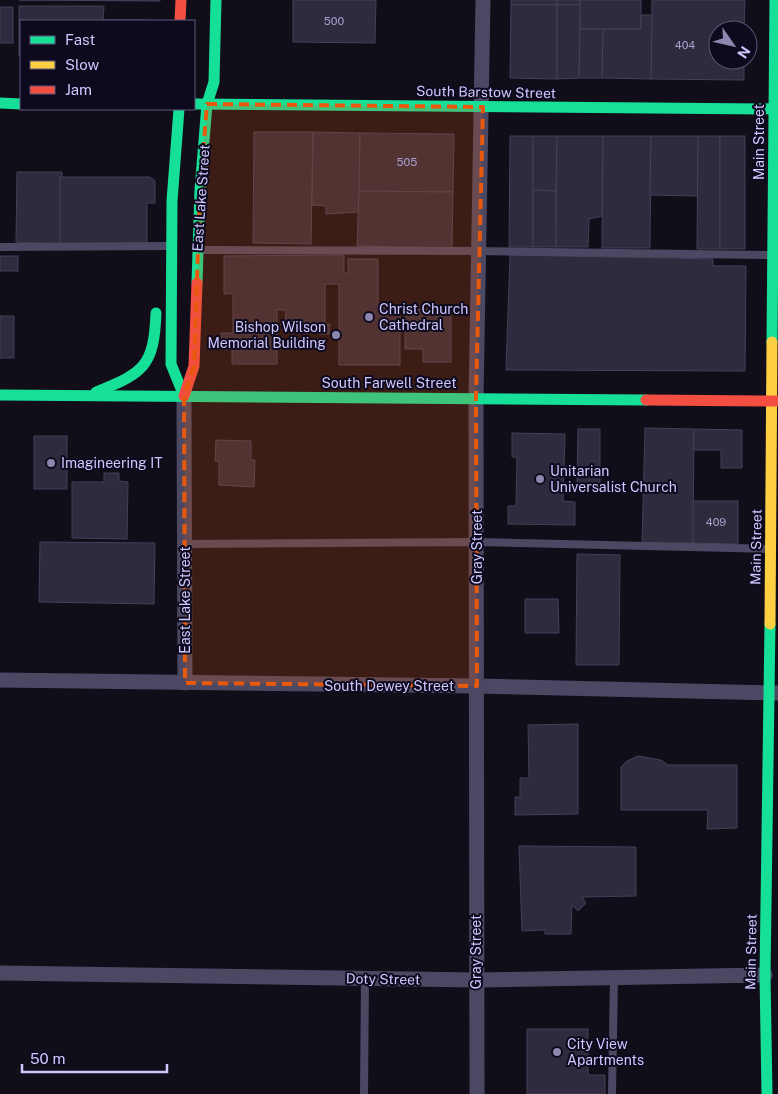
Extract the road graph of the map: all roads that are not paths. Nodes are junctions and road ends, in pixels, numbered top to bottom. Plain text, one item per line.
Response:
1 (181, 0) edge
2 (216, 0) edge
3 (483, 0) edge
4 (775, 0) edge
5 (180, 20) edge
6 (0, 104) edge
7 (20, 104) edge
8 (195, 104) edge
9 (208, 104) junction
10 (483, 107) junction
11 (776, 109) edge
12 (179, 110) edge
13 (172, 246) junction
14 (0, 247) edge
15 (197, 250) junction
16 (480, 251) junction
17 (776, 255) edge
18 (159, 268) dead end
19 (776, 269) edge
20 (156, 305) dead end
21 (0, 395) edge
22 (86, 396) junction
23 (184, 396) junction
24 (476, 398) junction
25 (775, 400) edge
26 (477, 542) junction
27 (184, 544) junction
28 (774, 550) edge
29 (0, 680) edge
30 (185, 684) junction
31 (476, 686) junction
32 (774, 693) edge
33 (0, 973) edge
34 (765, 975) junction
35 (614, 978) junction
36 (365, 979) junction
37 (476, 980) junction
38 (364, 1094) edge
39 (477, 1094) edge
40 (612, 1094) edge
41 (767, 1094) edge

1 - 5 street
2 - 9 street, East Lake Street
3 - 10 street, Gray Street
4 - 11 street, Main Street
6 - 7 street
8 - 9 street, South Barstow Street
9 - 10 street, South Barstow Street
9 - 15 street, East Lake Street
10 - 11 street, South Barstow Street
10 - 16 street, Gray Street
11 - 17 street, Main Street
12 - 13 street, East Lake Street
13 - 14 lane
13 - 18 street
13 - 23 street, East Lake Street
15 - 16 lane
15 - 23 street, East Lake Street
16 - 17 lane
16 - 24 street, Gray Street
17 - 19 street, Main Street
19 - 25 street, Main Street
20 - 22 street
21 - 22 street, South Farwell Street
22 - 23 street, South Farwell Street
23 - 24 street, South Farwell Street
23 - 27 street, East Lake Street
24 - 25 street, South Farwell Street
24 - 26 street, Gray Street
25 - 28 street, Main Street
26 - 27 lane
26 - 28 lane
26 - 31 street, Gray Street
27 - 30 street, East Lake Street
28 - 32 street, Main Street
29 - 30 street, South Dewey Street
30 - 31 street, South Dewey Street
31 - 32 street, South Dewey Street
31 - 37 street, Gray Street
32 - 34 street, Main Street
33 - 36 street, Doty Street
34 - 35 street, Doty Street
34 - 41 street, Main Street
35 - 37 street, Doty Street
35 - 40 lane
36 - 37 street, Doty Street
36 - 38 lane
37 - 39 street, Gray Street

